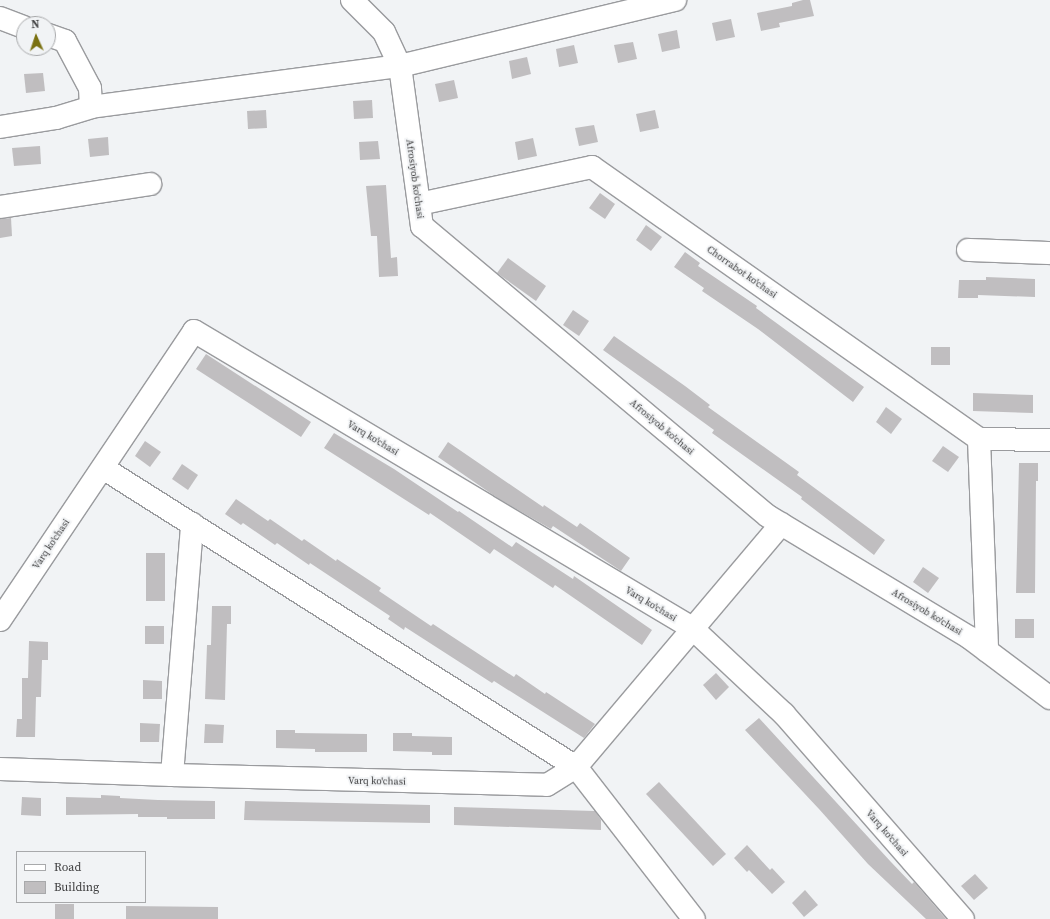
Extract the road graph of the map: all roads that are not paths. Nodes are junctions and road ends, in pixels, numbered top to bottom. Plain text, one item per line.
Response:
1 (352, 0) edge
2 (674, 0) edge
3 (0, 18) edge
4 (16, 24) edge
5 (56, 38) edge
6 (400, 66) junction
7 (91, 107) junction
8 (0, 127) edge
9 (150, 184) dead end
10 (419, 204) junction
11 (0, 207) edge
12 (968, 250) dead end
13 (1050, 253) edge
14 (979, 439) junction
15 (1050, 440) edge
16 (103, 468) junction
17 (192, 524) junction
18 (781, 524) junction
19 (0, 620) edge
20 (692, 628) junction
21 (987, 651) junction
22 (1050, 698) edge
23 (576, 767) junction
24 (0, 769) edge
25 (172, 776) junction
26 (694, 919) edge
27 (963, 919) edge

1 - 6 street, Afrosiyob ko'chasi
2 - 6 street
3 - 4 street
5 - 7 street
6 - 7 street
6 - 10 street, Afrosiyob ko'chasi
7 - 8 street
9 - 11 street
10 - 14 street, Chorrabot ko'chasi
10 - 18 street, Afrosiyob ko'chasi
12 - 13 street
14 - 15 street
14 - 21 street
16 - 17 street
16 - 19 street, Varq ko'chasi
16 - 20 street, Varq ko'chasi
17 - 23 street
17 - 25 street
18 - 20 street, Varq ko'chasi
18 - 21 street, Afrosiyob ko'chasi
20 - 23 street, Varq ko'chasi
20 - 27 street, Varq ko'chasi
21 - 22 street, Afrosiyob ko'chasi
23 - 25 street, Varq ko'chasi
23 - 26 street
24 - 25 street, Varq ko'chasi

